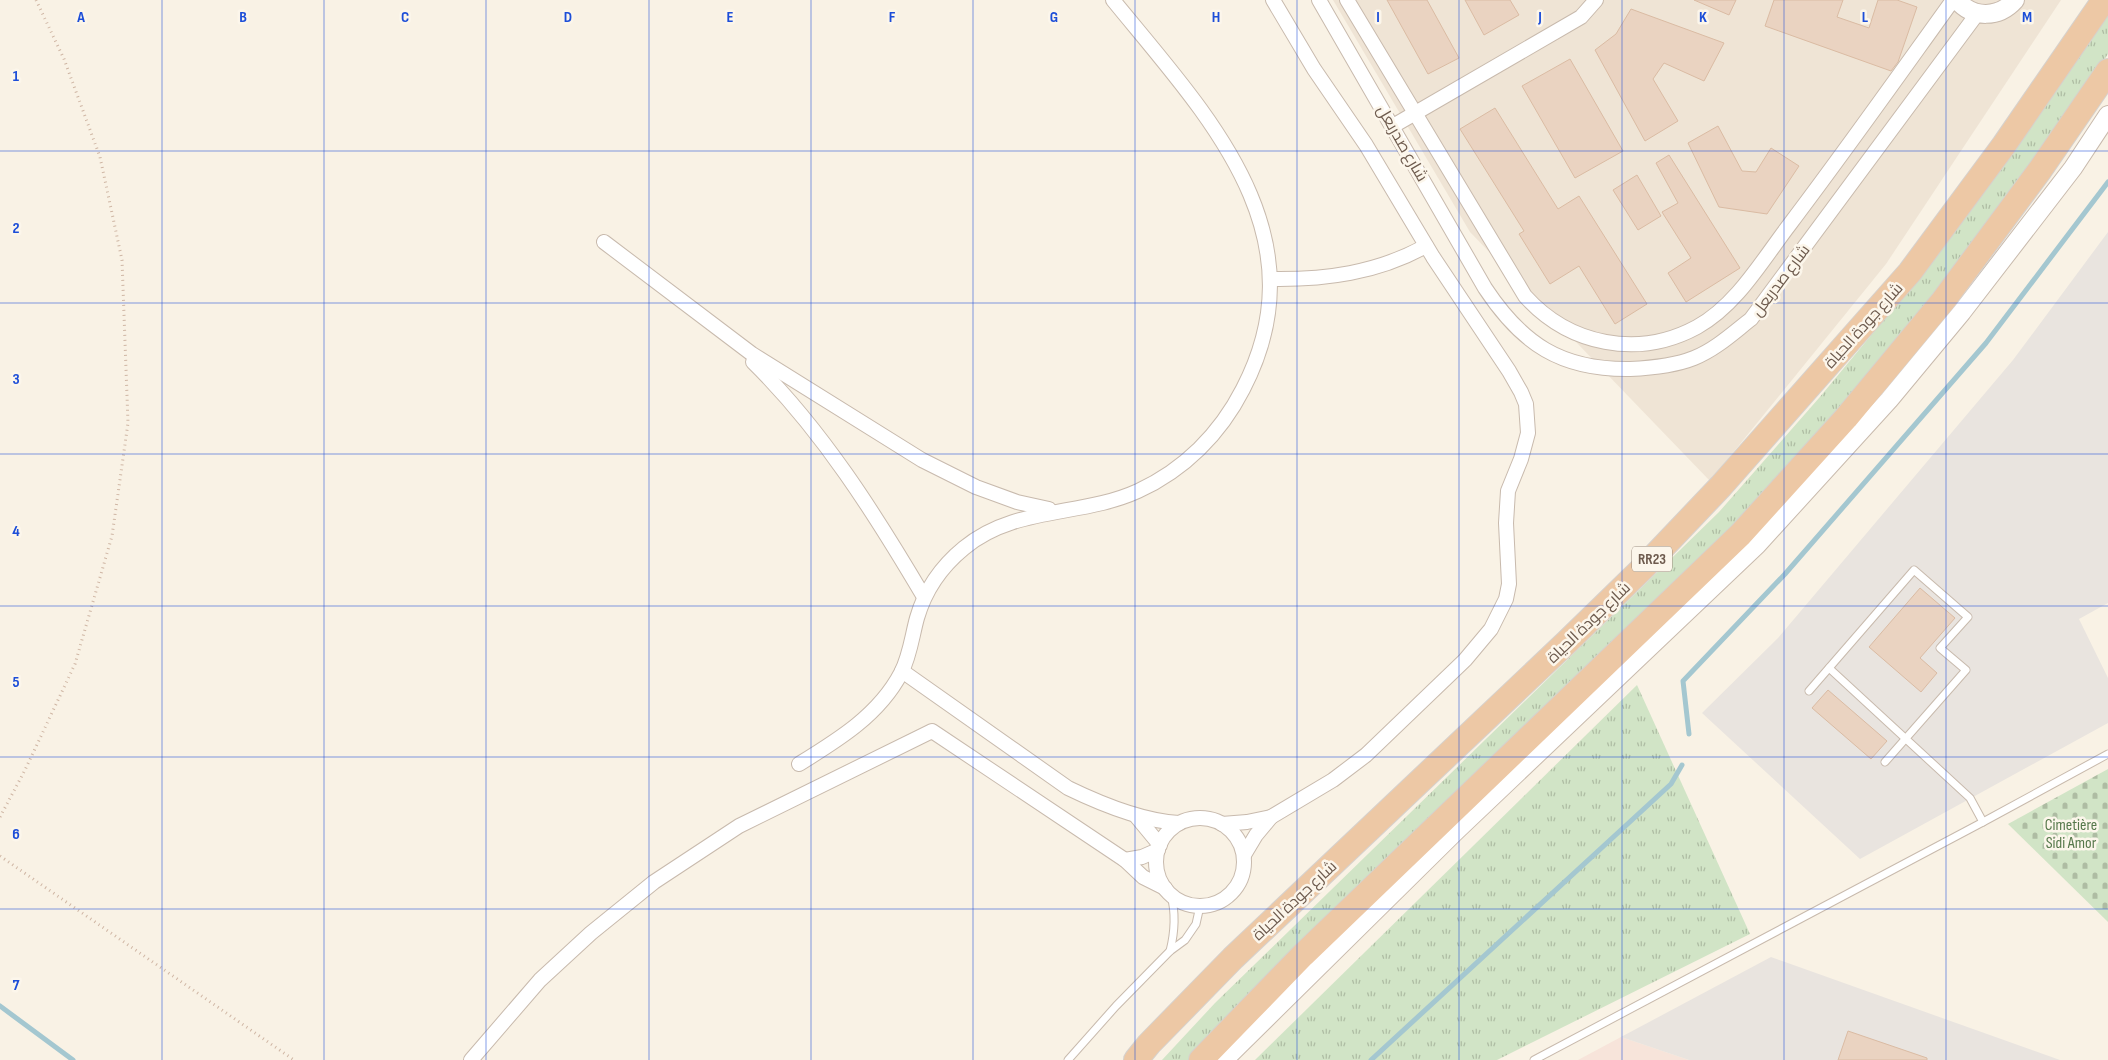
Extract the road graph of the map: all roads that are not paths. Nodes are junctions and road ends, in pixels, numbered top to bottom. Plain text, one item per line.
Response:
1 (1113, 0) edge
2 (1274, 0) edge
3 (1319, 0) edge
4 (1347, 0) edge
5 (1596, 0) edge
6 (1953, 0) edge
7 (1957, 0) edge
8 (2015, 0) edge
9 (2104, 0) edge
10 (1977, 14) junction
11 (2108, 71) edge
12 (1414, 113) junction
13 (2108, 115) edge
14 (1393, 126) junction
15 (604, 242) dead end
16 (1426, 246) junction
17 (1270, 279) junction
18 (729, 338) junction
19 (815, 394) junction
20 (798, 412) junction
21 (1059, 511) junction
22 (924, 597) junction
23 (1829, 668) junction
24 (902, 671) junction
25 (1809, 691) dead end
26 (1906, 739) junction
27 (2108, 754) edge
28 (1886, 762) dead end
29 (799, 764) dead end
30 (1136, 816) junction
31 (1271, 817) junction
32 (1983, 822) junction
33 (1179, 823) junction
34 (1222, 824) junction
35 (1159, 848) junction
36 (1244, 855) junction
37 (1125, 860) junction
38 (1168, 891) junction
39 (1200, 906) junction
40 (1170, 950) junction
41 (471, 1060) edge
42 (1068, 1060) edge
43 (1136, 1060) edge
44 (1201, 1060) edge
45 (1224, 1060) edge
46 (1534, 1060) edge

1 - 17 street
2 - 16 street
3 - 14 street, شارع صدربعل
4 - 12 street, شارع صدربعل
5 - 12 street
6 - 12 street, شارع صدربعل
7 - 10 street
8 - 10 street
9 - 43 highway, شارع جودة الحياة / RR23
10 - 14 street, شارع صدربعل
11 - 44 highway, RR23
12 - 14 street
13 - 45 street
15 - 18 street
16 - 17 street
16 - 31 street
17 - 21 street
18 - 19 street
18 - 20 street
19 - 20 street
19 - 21 street
20 - 22 street
21 - 22 street
22 - 24 street
23 - 25 lane
23 - 26 lane
23 - 26 lane
24 - 29 street
24 - 30 street
26 - 28 lane
26 - 32 lane
27 - 32 lane
30 - 33 street
30 - 35 street
31 - 34 street
31 - 36 street
32 - 46 lane
33 - 34 street
33 - 35 street
34 - 36 street
35 - 37 street
35 - 38 street
36 - 39 street
37 - 38 street
37 - 41 street
38 - 39 street
38 - 40 lane
39 - 40 lane
40 - 42 lane

